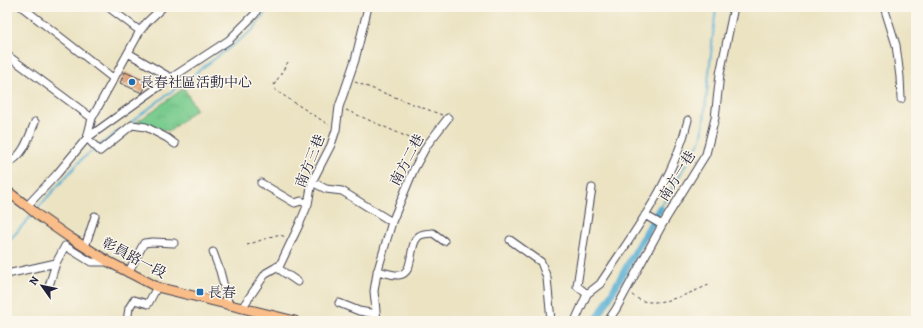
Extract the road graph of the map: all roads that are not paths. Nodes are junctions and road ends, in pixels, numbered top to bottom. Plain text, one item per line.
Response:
1 (22, 7) edge
2 (108, 7) edge
3 (162, 7) edge
4 (258, 7) edge
5 (368, 7) edge
6 (734, 7) edge
7 (884, 7) edge
8 (140, 32) junction
9 (128, 52) junction
10 (7, 55) edge
11 (171, 78) junction
12 (114, 79) junction
13 (901, 99) dead end
14 (92, 118) junction
15 (448, 118) road end
16 (688, 120) dead end
17 (35, 122) dead end
18 (87, 138) junction
19 (175, 144) dead end
20 (7, 163) edge
21 (312, 182) junction
22 (262, 183) dead end
23 (592, 188) dead end
24 (7, 191) edge
25 (308, 204) junction
26 (29, 207) junction
27 (645, 215) junction
28 (96, 216) dead end
29 (392, 222) junction
30 (662, 224) junction
31 (510, 240) dead end
32 (444, 241) dead end
33 (174, 243) dead end
34 (85, 247) junction
35 (213, 252) dead end
36 (109, 262) junction
37 (56, 263) junction
38 (276, 267) junction
39 (377, 270) junction
40 (128, 272) junction
41 (7, 274) edge
42 (298, 282) dead end
43 (49, 286) dead end
44 (157, 287) junction
45 (587, 294) junction
46 (339, 303) dead end
47 (229, 306) junction
48 (242, 308) junction
49 (376, 317) edge
50 (127, 321) edge
51 (295, 321) edge
52 (551, 321) edge
53 (575, 321) edge
54 (608, 321) edge

1 - 12 lane
2 - 8 lane
3 - 8 lane
4 - 11 lane
5 - 21 lane, 南方三巷
6 - 30 lane, 南方一巷
7 - 13 lane
8 - 9 lane
9 - 11 lane
9 - 12 lane
10 - 14 lane
11 - 18 lane
12 - 14 lane
14 - 18 lane
15 - 29 lane, 南方二巷
16 - 27 lane, 南方一巷
17 - 20 lane
18 - 19 lane
18 - 26 lane
21 - 25 lane, 南方三巷
21 - 29 lane
22 - 25 lane
23 - 45 lane
24 - 26 main road
25 - 38 lane, 南方三巷
26 - 34 main road, 彰員路一段
27 - 30 lane
27 - 45 lane, 南方一巷
28 - 34 lane
29 - 39 lane, 南方二巷
30 - 54 lane, 南方一巷
31 - 52 lane
32 - 39 lane
33 - 40 lane
34 - 36 main road, 彰員路一段
35 - 47 lane
36 - 37 lane
36 - 40 main road, 彰員路一段
37 - 41 lane
37 - 43 lane
38 - 42 lane
38 - 48 lane, 南方三巷
39 - 49 lane, 南方二巷
40 - 44 main road, 彰員路一段
44 - 47 main road, 彰員路一段
44 - 50 lane
45 - 53 lane, 南方一巷
46 - 49 lane
47 - 48 main road, 彰員路一段
48 - 51 main road, 彰員路一段

